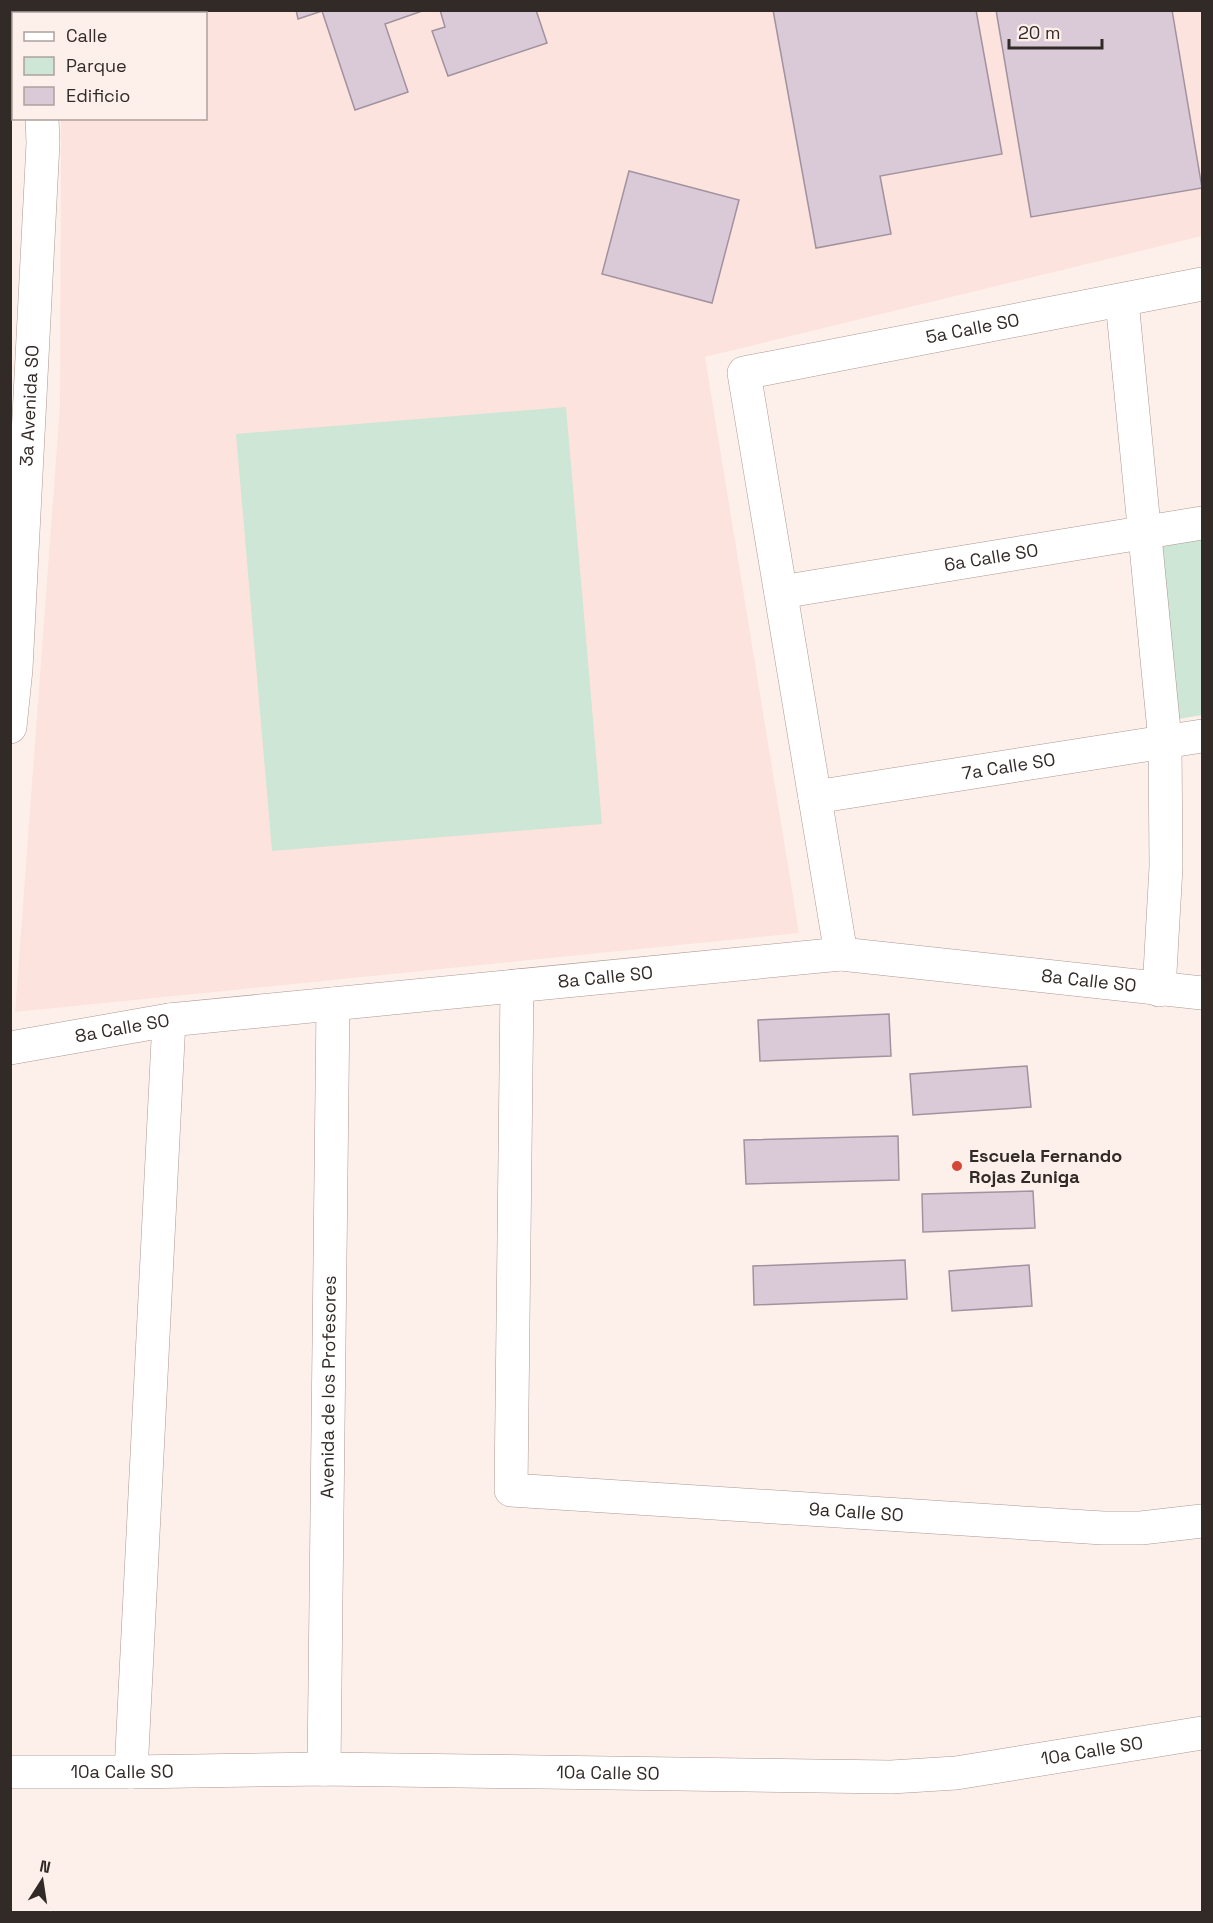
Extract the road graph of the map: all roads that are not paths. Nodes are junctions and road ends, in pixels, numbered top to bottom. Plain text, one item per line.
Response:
1 (42, 120) edge
2 (1203, 284) edge
3 (1122, 301) junction
4 (1203, 523) edge
5 (1145, 533) junction
6 (781, 592) junction
7 (10, 727) edge
8 (1203, 736) edge
9 (1165, 741) junction
10 (815, 797) junction
11 (841, 954) junction
12 (517, 986) junction
13 (1159, 990) junction
14 (1203, 993) edge
15 (333, 1004) junction
16 (169, 1020) junction
17 (10, 1048) edge
18 (1203, 1521) edge
19 (1203, 1733) edge
20 (324, 1768) junction
21 (10, 1772) edge
22 (131, 1772) junction

1 - 7 street, 3a Avenida SO
2 - 3 street, 5a Calle SO
3 - 5 street
3 - 6 street, 5a Calle SO
4 - 5 street, 6a Calle SO
5 - 6 street, 6a Calle SO
5 - 9 street
6 - 10 street
8 - 9 street, 7a Calle SO
9 - 10 street, 7a Calle SO
9 - 13 street
10 - 11 street
11 - 12 street, 8a Calle SO
11 - 13 street, 8a Calle SO
12 - 15 street, 8a Calle SO
12 - 18 street, 9a Calle SO
13 - 14 street, 8a Calle SO
15 - 16 street, 8a Calle SO
15 - 20 street, Avenida de los Profesores
16 - 17 street, 8a Calle SO
16 - 22 street
19 - 20 street, 10a Calle SO
20 - 22 street, 10a Calle SO
21 - 22 street, 10a Calle SO

